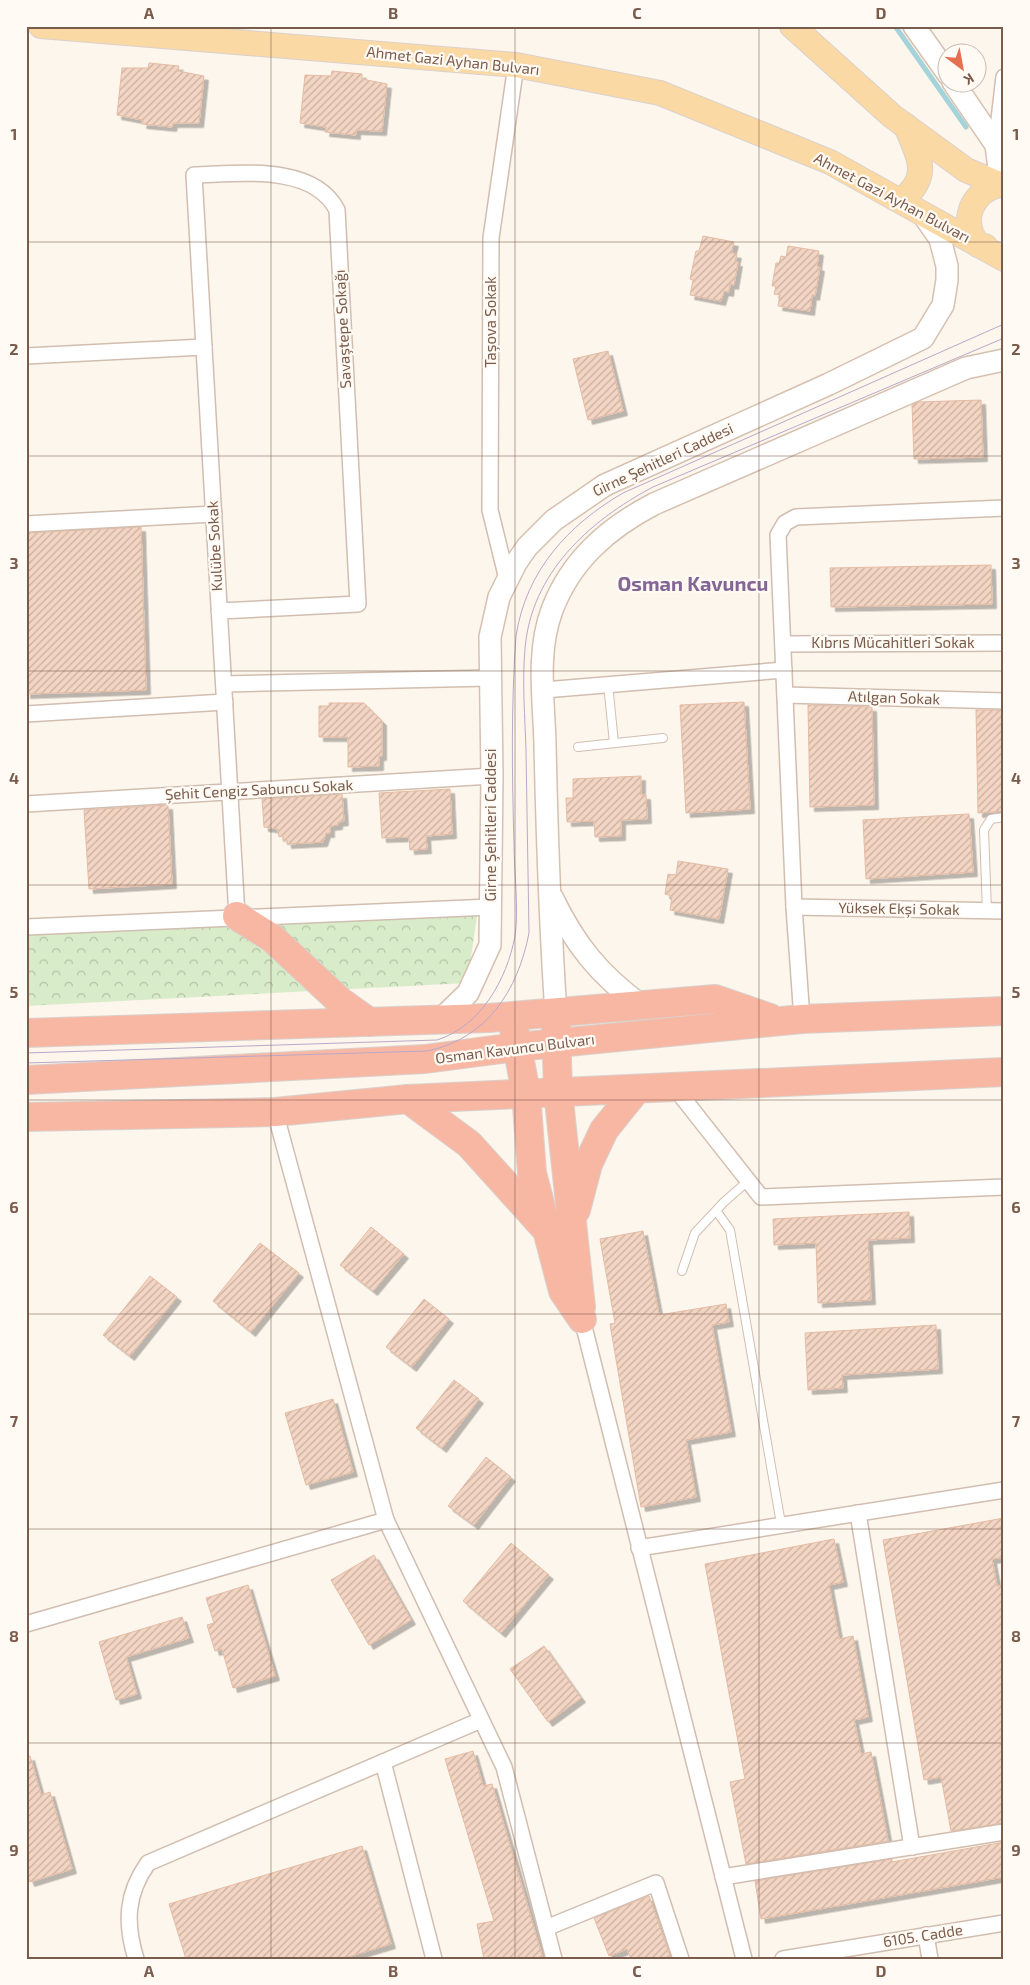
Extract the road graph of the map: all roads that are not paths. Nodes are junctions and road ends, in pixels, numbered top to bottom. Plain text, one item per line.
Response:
1 (41, 26) edge
2 (792, 26) edge
3 (914, 26) edge
4 (938, 60) edge
5 (516, 65) junction
6 (1004, 77) edge
7 (960, 92) edge
8 (906, 126) junction
9 (996, 145) junction
10 (194, 175) joint
11 (1002, 185) edge
12 (901, 201) junction
13 (924, 216) junction
14 (978, 245) junction
15 (1004, 248) edge
16 (1004, 259) edge
17 (204, 347) junction
18 (26, 356) edge
19 (1004, 360) edge
20 (1004, 508) edge
21 (214, 514) junction
22 (26, 524) edge
23 (507, 579) junction
24 (219, 612) junction
25 (1004, 642) edge
26 (782, 644) junction
27 (784, 670) junction
28 (489, 678) junction
29 (224, 684) junction
30 (608, 684) junction
31 (544, 690) junction
32 (785, 695) junction
33 (1004, 701) edge
34 (225, 702) junction
35 (26, 714) edge
36 (663, 738) dead end
37 (614, 743) junction
38 (578, 746) dead end
39 (492, 776) junction
40 (230, 792) junction
41 (26, 804) edge
42 (1004, 817) edge
43 (548, 890) junction
44 (491, 907) junction
45 (794, 907) junction
46 (987, 911) junction
47 (1004, 911) edge
48 (237, 916) junction
49 (26, 927) edge
50 (641, 1005) junction
51 (1004, 1011) edge
52 (556, 1014) junction
53 (513, 1016) junction
54 (440, 1020) junction
55 (790, 1020) junction
56 (369, 1022) junction
57 (26, 1033) edge
58 (556, 1043) junction
59 (517, 1047) junction
60 (1004, 1072) edge
61 (26, 1080) edge
62 (675, 1088) junction
63 (636, 1090) junction
64 (558, 1091) junction
65 (526, 1093) junction
66 (408, 1099) junction
67 (274, 1112) junction
68 (26, 1117) edge
69 (748, 1181) junction
70 (1004, 1187) edge
71 (716, 1212) junction
72 (558, 1227) junction
73 (682, 1270) dead end
74 (582, 1319) joint
75 (1004, 1490) edge
76 (858, 1513) junction
77 (780, 1518) dead end
78 (386, 1520) junction
79 (639, 1548) junction
80 (26, 1624) edge
81 (481, 1720) junction
82 (383, 1762) junction
83 (1004, 1832) edge
84 (912, 1847) junction
85 (723, 1877) junction
86 (1004, 1923) edge
87 (546, 1928) junction
88 (926, 1935) junction
89 (136, 1959) edge
90 (434, 1959) edge
91 (554, 1959) edge
92 (681, 1959) edge
93 (744, 1959) edge
94 (783, 1959) edge
95 (930, 1959) edge

1 - 5 main road, Ahmet Gazi Ayhan Bulvarı
2 - 8 main road
3 - 4 street
5 - 12 main road, Ahmet Gazi Ayhan Bulvarı
5 - 23 street, Taşova Sokak
6 - 9 street
7 - 9 street
8 - 11 main road
8 - 12 main road
9 - 11 street
10 - 17 street, Kulübe Sokak
10 - 24 street, Savaştepe Sokağı
11 - 14 main road, Ahmet Gazi Ayhan Bulvarı
12 - 13 main road, Ahmet Gazi Ayhan Bulvarı
13 - 14 main road, Ahmet Gazi Ayhan Bulvarı
13 - 23 street, Girne Şehitleri Caddesi
14 - 15 main road
14 - 16 main road, Ahmet Gazi Ayhan Bulvarı
17 - 18 street
17 - 21 street, Kulübe Sokak
19 - 31 street
20 - 26 street
21 - 22 street
21 - 24 street, Kulübe Sokak
23 - 28 street, Girne Şehitleri Caddesi
24 - 29 street, Kulübe Sokak
25 - 26 street, Kıbrıs Mücahitleri Sokak
26 - 27 street
27 - 30 street
27 - 32 street
28 - 29 street
28 - 39 street, Girne Şehitleri Caddesi
29 - 34 street, Kulübe Sokak
30 - 31 street
30 - 37 lane
31 - 43 street
32 - 33 street, Atılgan Sokak
32 - 45 street
34 - 35 street
34 - 40 street, Kulübe Sokak
36 - 37 lane
37 - 38 lane
39 - 40 street, Şehit Cengiz Sabuncu Sokak
39 - 44 street, Girne Şehitleri Caddesi
40 - 41 street, Şehit Cengiz Sabuncu Sokak
40 - 48 street, Kulübe Sokak
42 - 46 lane
43 - 50 street
43 - 52 street
44 - 48 street
44 - 54 street, Girne Şehitleri Caddesi
45 - 46 street, Yüksek Ekşi Sokak
45 - 55 street
46 - 47 street, Yüksek Ekşi Sokak
48 - 49 street
48 - 56 highway
50 - 52 highway
50 - 55 highway
51 - 55 highway, Osman Kavuncu Bulvarı
52 - 53 highway
52 - 58 highway
53 - 54 highway
53 - 59 highway
54 - 56 highway
55 - 58 highway, Osman Kavuncu Bulvarı
56 - 57 highway
58 - 59 highway, Osman Kavuncu Bulvarı
58 - 64 highway
59 - 61 highway, Osman Kavuncu Bulvarı
59 - 65 highway
60 - 62 highway
62 - 63 highway
62 - 69 street
63 - 64 highway
63 - 72 highway
64 - 65 highway
64 - 72 highway
65 - 66 highway
65 - 72 highway
66 - 67 highway
66 - 72 highway
67 - 68 highway
67 - 78 street
69 - 70 street
69 - 71 lane
71 - 73 lane
71 - 77 lane
72 - 74 highway
74 - 79 street
75 - 76 street
76 - 79 street
76 - 84 street
78 - 80 street
78 - 81 street
79 - 85 street
81 - 82 street
81 - 87 street
82 - 89 street
82 - 90 street
83 - 84 street
84 - 85 street
85 - 93 street
86 - 88 street, 6105. Cadde
87 - 91 street
87 - 92 street
88 - 94 street, 6105. Cadde
88 - 95 street

